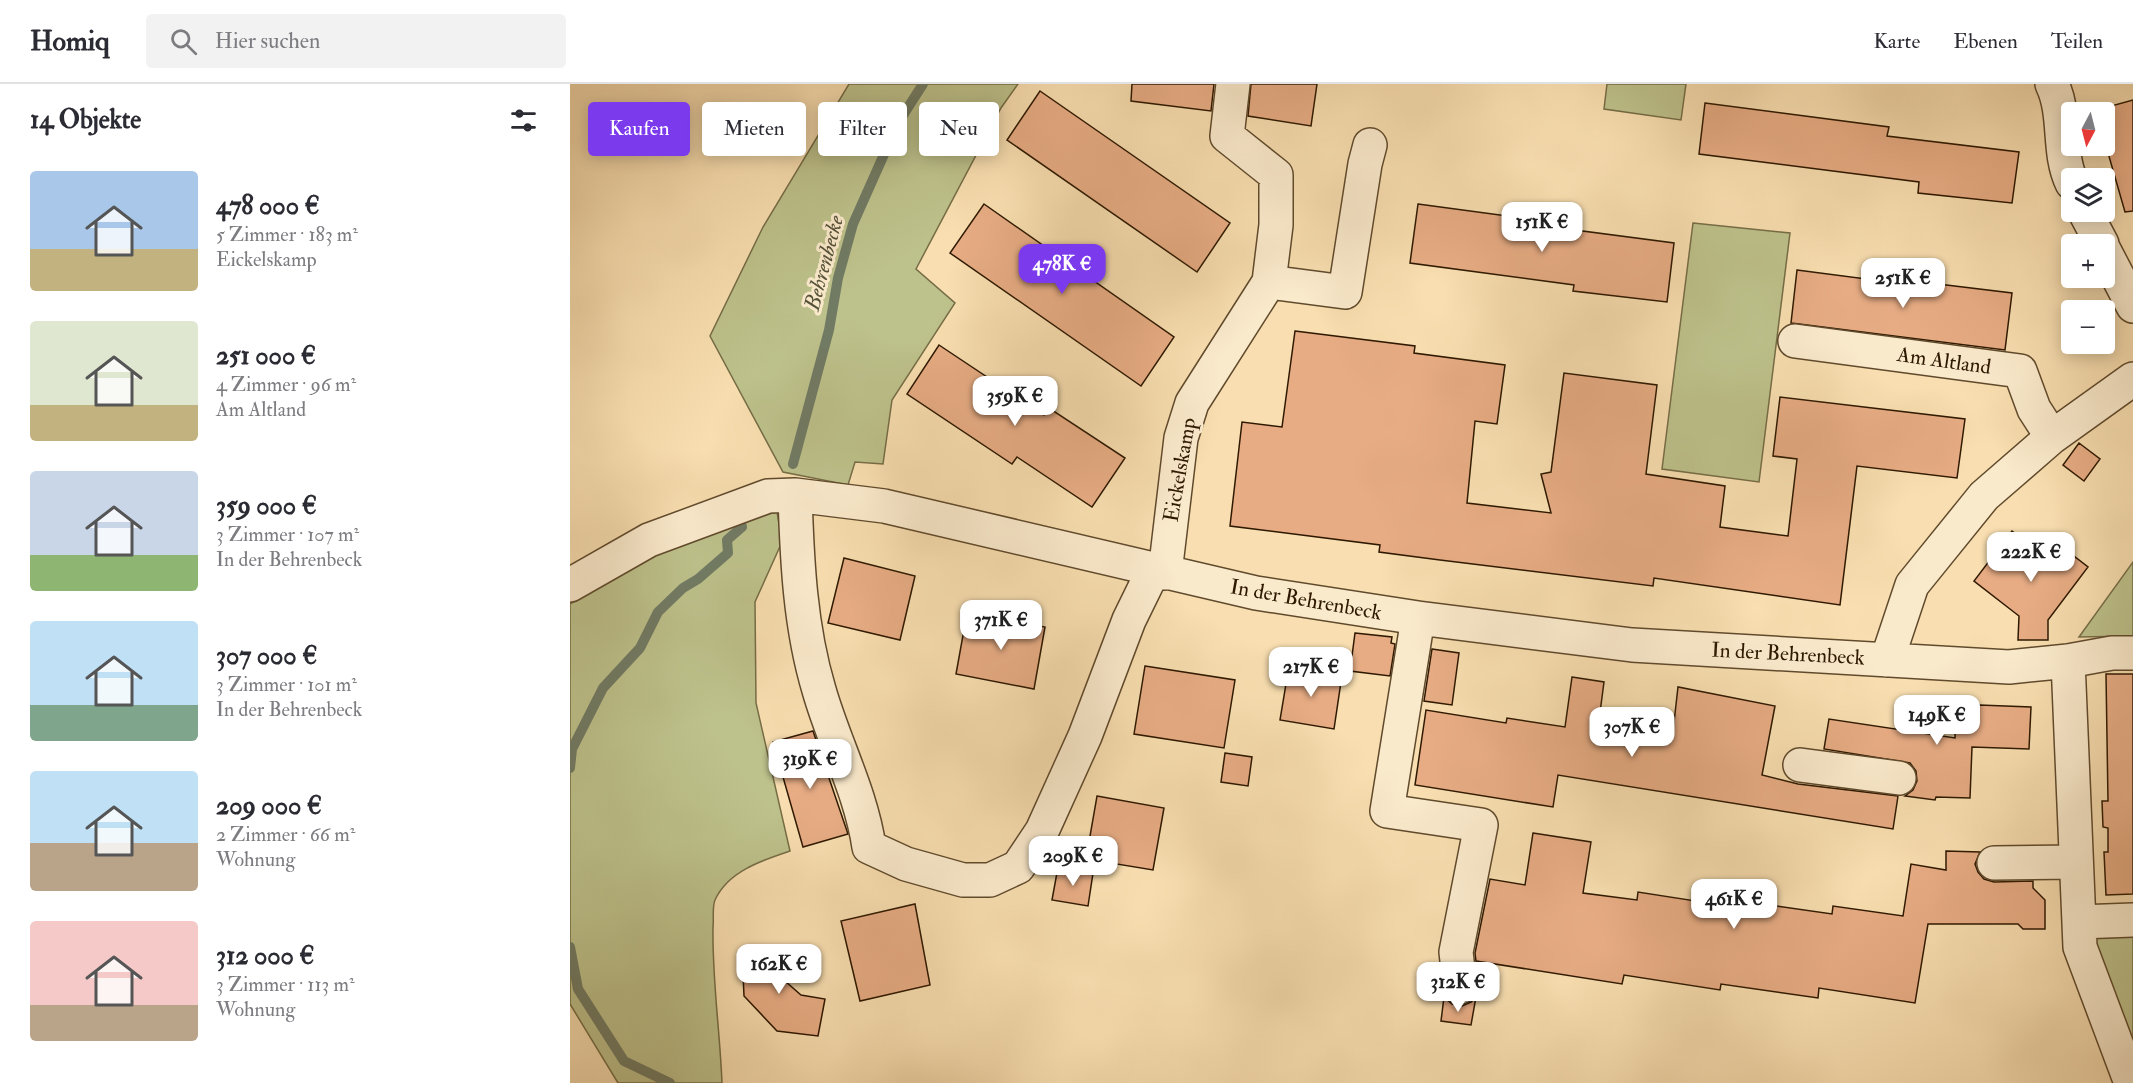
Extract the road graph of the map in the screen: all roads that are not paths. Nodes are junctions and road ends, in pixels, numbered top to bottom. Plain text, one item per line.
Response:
1 (1233, 84) edge
2 (2052, 84) edge
3 (1370, 145) dead end
4 (2066, 168) edge
5 (2115, 271) edge
6 (1269, 282) junction
7 (2133, 306) edge
8 (1794, 340) dead end
9 (2133, 379) edge
10 (2052, 436) junction
11 (795, 495) junction
12 (1159, 572) junction
13 (570, 585) edge
14 (1418, 618) junction
15 (2133, 653) edge
16 (1887, 660) junction
17 (2068, 662) junction
18 (1800, 765) dead end
19 (1899, 778) dead end
20 (2076, 862) junction
21 (1994, 863) dead end
22 (2133, 920) edge
23 (2079, 922) junction
24 (1460, 987) dead end
25 (2131, 1083) edge

1 - 6 street, Eickelskamp
2 - 4 street
3 - 6 street
5 - 7 street
6 - 12 street, Eickelskamp
8 - 10 street, Am Altland
9 - 10 street
10 - 16 street
11 - 12 street, In der Behrenbeck
11 - 12 street, Eickelskamp
11 - 13 street, In der Behrenbeck
12 - 14 street, In der Behrenbeck
14 - 16 street, In der Behrenbeck
14 - 24 street
15 - 17 street, In der Behrenbeck
16 - 17 street, In der Behrenbeck
17 - 20 street
18 - 19 street
20 - 21 street
20 - 23 street
22 - 23 street
23 - 25 street

